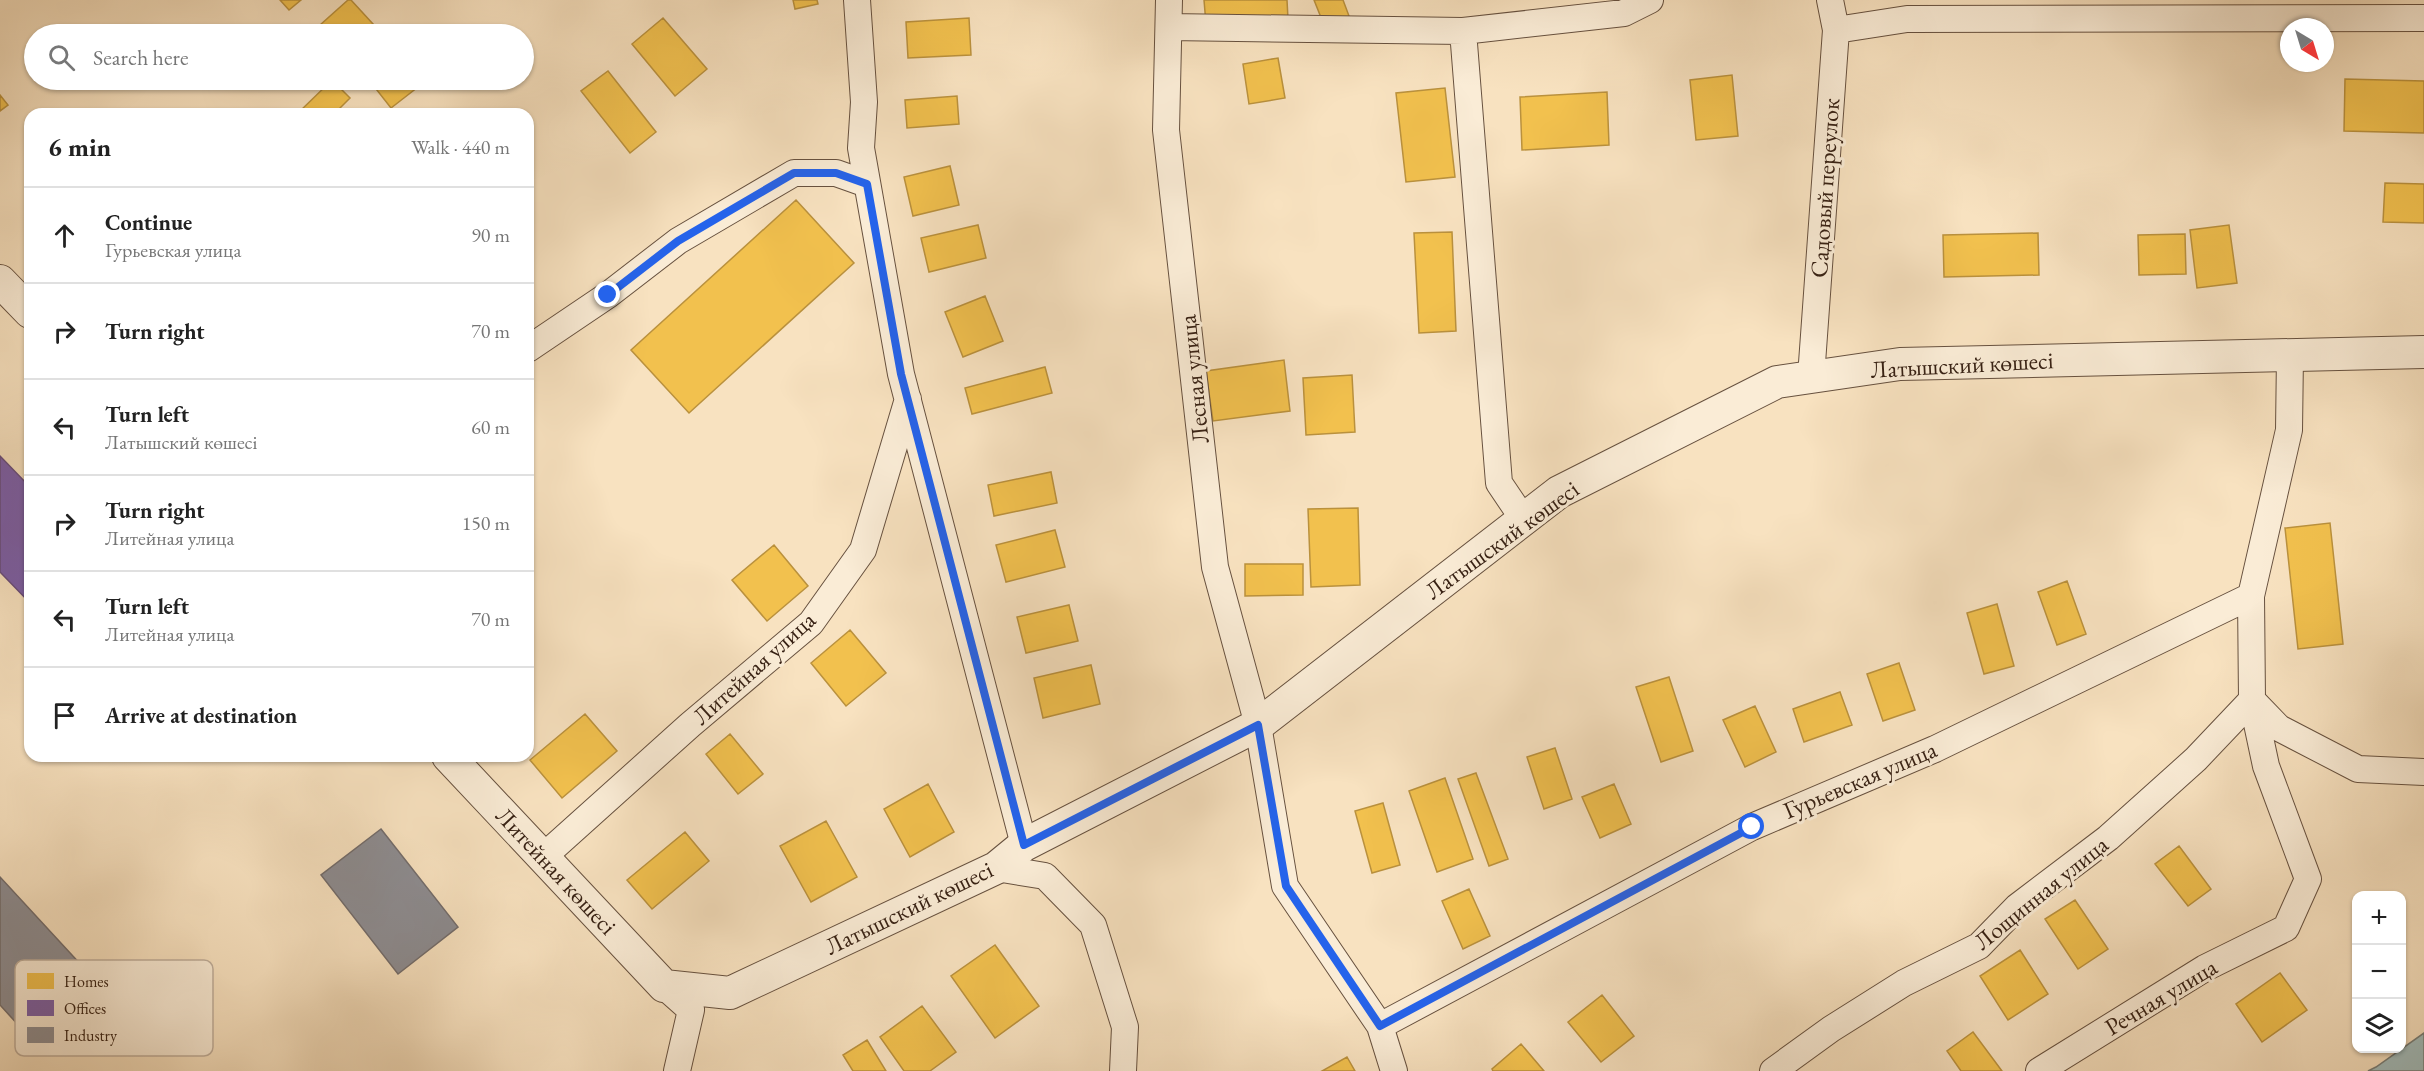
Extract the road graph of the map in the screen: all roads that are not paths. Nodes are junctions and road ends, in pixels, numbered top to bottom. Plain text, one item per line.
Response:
1 (857, 0) edge
2 (1169, 0) edge
3 (1650, 0) edge
4 (1831, 1) edge
5 (2424, 18) edge
6 (1169, 27) junction
7 (1836, 30) junction
8 (1463, 31) junction
9 (867, 184) junction
10 (0, 280) edge
11 (24, 306) edge
12 (534, 345) edge
13 (2424, 352) edge
14 (2290, 355) junction
15 (1811, 377) junction
16 (908, 399) junction
17 (1524, 520) junction
18 (2251, 596) junction
19 (2252, 700) junction
20 (1258, 725) junction
21 (454, 762) edge
22 (2424, 772) edge
23 (1024, 845) junction
24 (543, 857) junction
25 (996, 868) junction
26 (664, 986) junction
27 (1380, 1026) junction
28 (677, 1071) edge
29 (1123, 1071) edge
30 (1394, 1071) edge
31 (1773, 1071) edge
32 (2039, 1071) edge

1 - 9 street
2 - 6 street, Лесная улица
3 - 8 street
4 - 7 street, Садовый переулок
5 - 7 street
6 - 8 street
6 - 20 street, Лесная улица
7 - 15 street, Садовый переулок
8 - 17 street
9 - 12 street
9 - 16 street
10 - 11 street
13 - 14 street, Латышский көшесі
14 - 15 street, Латышский көшесі
14 - 18 street
15 - 17 street, Латышский көшесі
16 - 23 street
16 - 24 street, Литейная улица
17 - 20 street, Латышский көшесі
18 - 19 street
18 - 27 street, Гурьевская улица
19 - 22 street
19 - 31 street, Лощинная улица
19 - 32 street, Речная улица
20 - 23 street, Латышский көшесі
20 - 27 street, Лесная улица
21 - 24 street, Литейная көшесі
23 - 25 street, Латышский көшесі
24 - 26 street, Литейная көшесі
25 - 26 street, Латышский көшесі
25 - 29 street
26 - 28 street
27 - 30 street, Лесная улица

